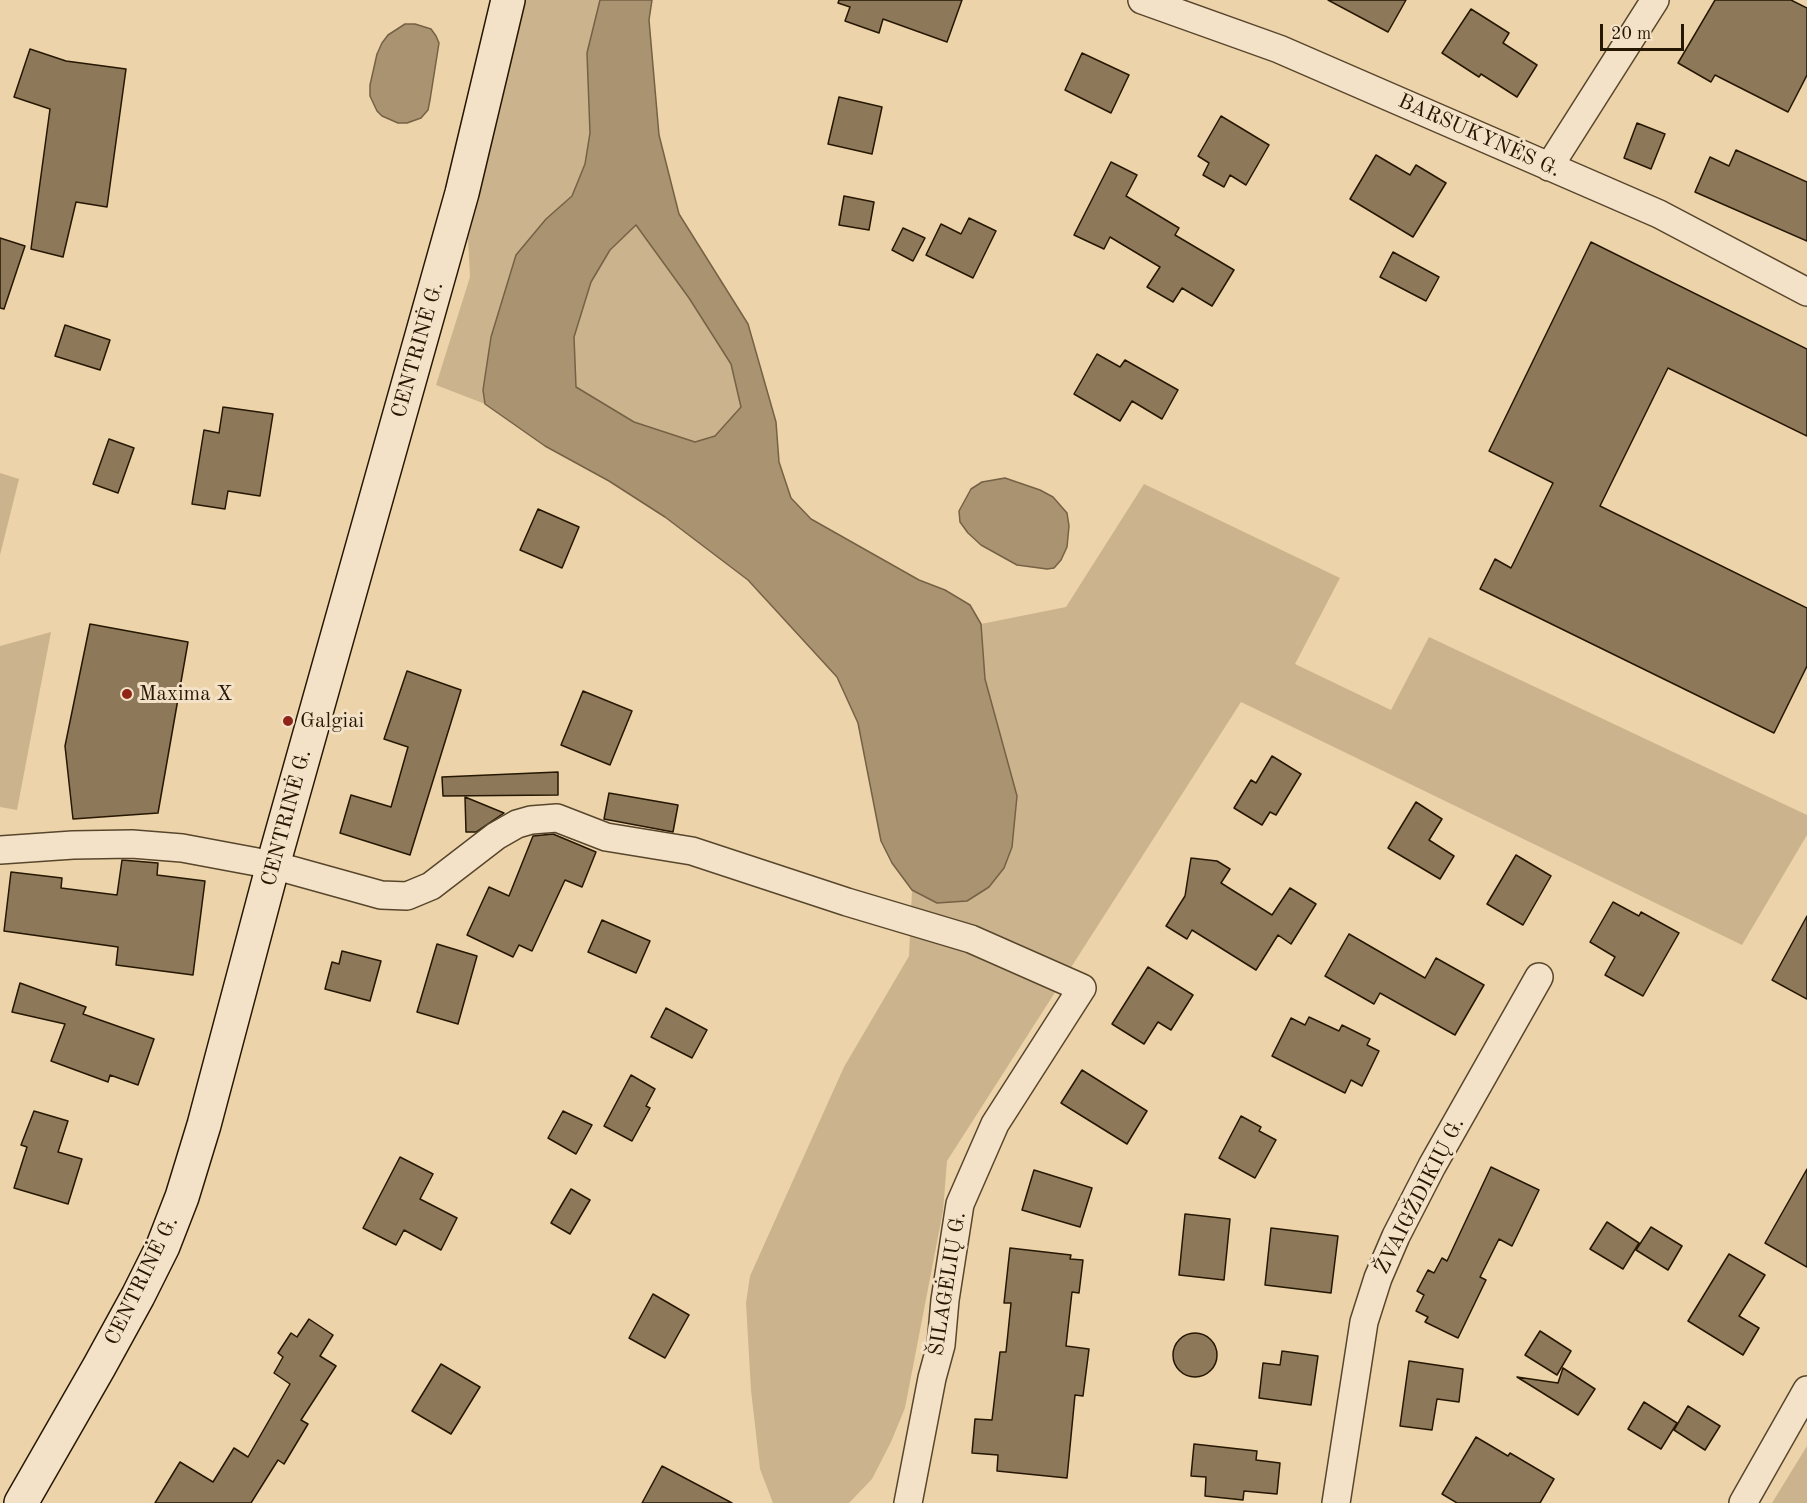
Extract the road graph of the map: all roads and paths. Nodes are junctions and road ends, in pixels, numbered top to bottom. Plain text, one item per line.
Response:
1 (508, 0) edge
2 (1142, 0) edge
3 (1655, 0) edge
4 (1549, 166) junction
5 (1807, 292) edge
6 (0, 849) edge
7 (273, 865) junction
8 (1539, 977) dead end
9 (1807, 1390) edge
10 (21, 1503) edge
11 (908, 1503) edge
12 (1336, 1503) edge
13 (1743, 1503) edge

1 - 7 main road, CENTRINĖ G.
2 - 4 street, BARSUKYNĖS G.
3 - 4 street
4 - 5 street, BARSUKYNĖS G.
6 - 7 street
7 - 10 main road, CENTRINĖ G.
7 - 11 street, ŠILAGĖLIŲ G.
8 - 12 street, ŽVAIGŽDIKIŲ G.
9 - 13 street

